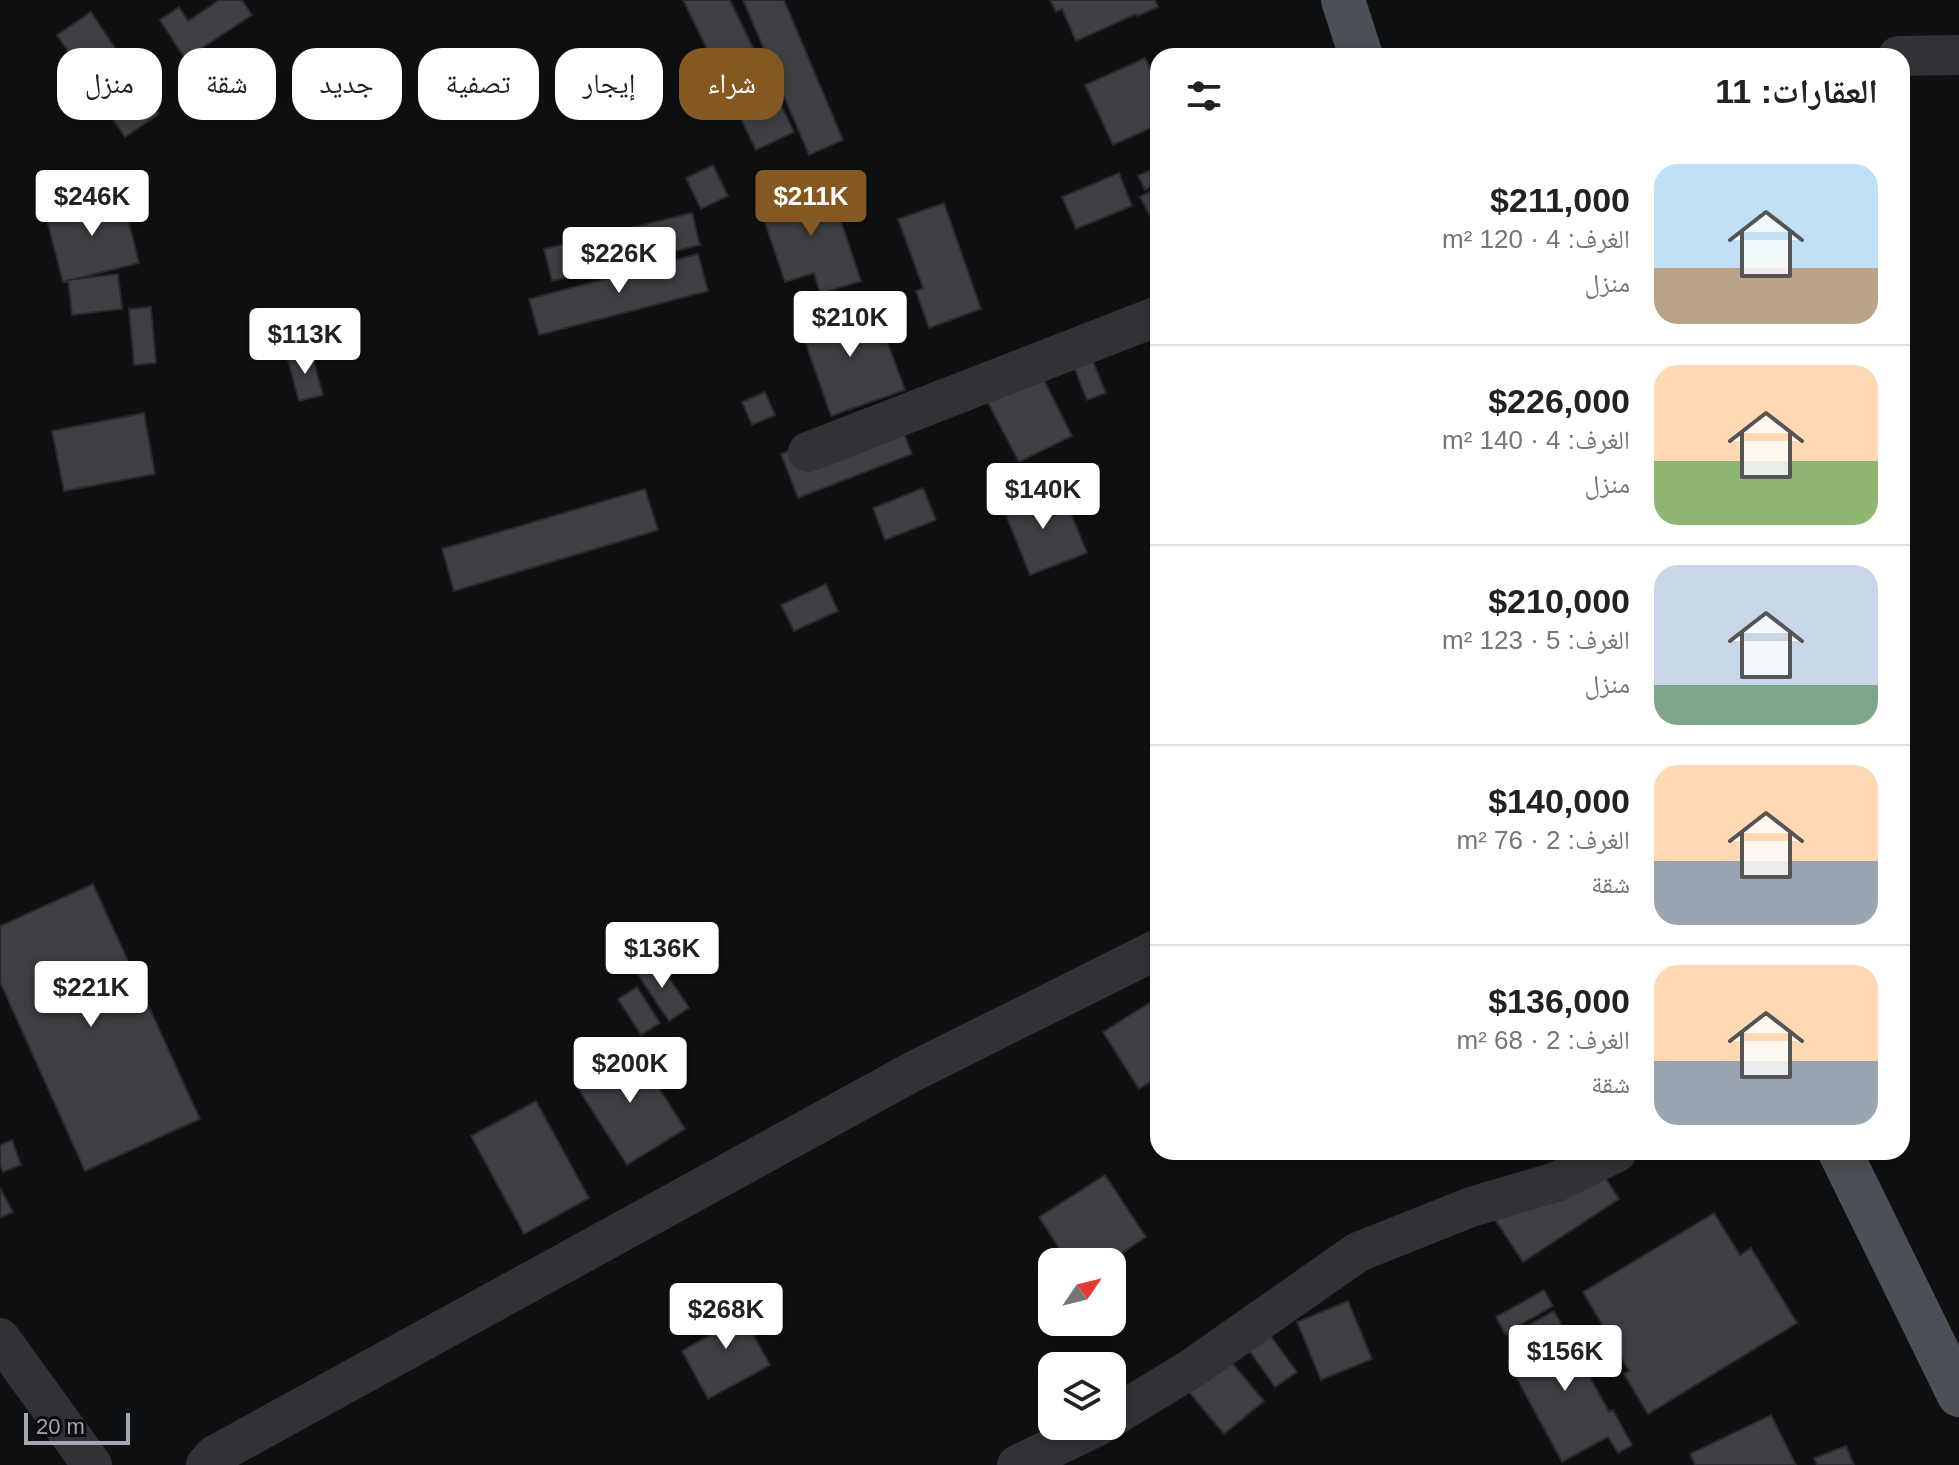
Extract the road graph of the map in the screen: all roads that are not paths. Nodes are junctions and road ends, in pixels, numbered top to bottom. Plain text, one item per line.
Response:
1 (1343, 0) edge
2 (1358, 48) edge
3 (1959, 55) edge
4 (1910, 56) edge
5 (1150, 319) edge
6 (808, 452) dead end
7 (1150, 953) edge
8 (1601, 1160) edge
9 (1844, 1160) edge
10 (0, 1338) edge
11 (1959, 1395) edge
12 (1126, 1408) edge
13 (1069, 1440) edge
14 (92, 1465) edge
15 (206, 1465) edge
16 (1017, 1465) edge

1 - 2 main road
3 - 4 street
5 - 6 street
7 - 15 street
8 - 12 street
9 - 11 main road
10 - 14 street
13 - 16 street

